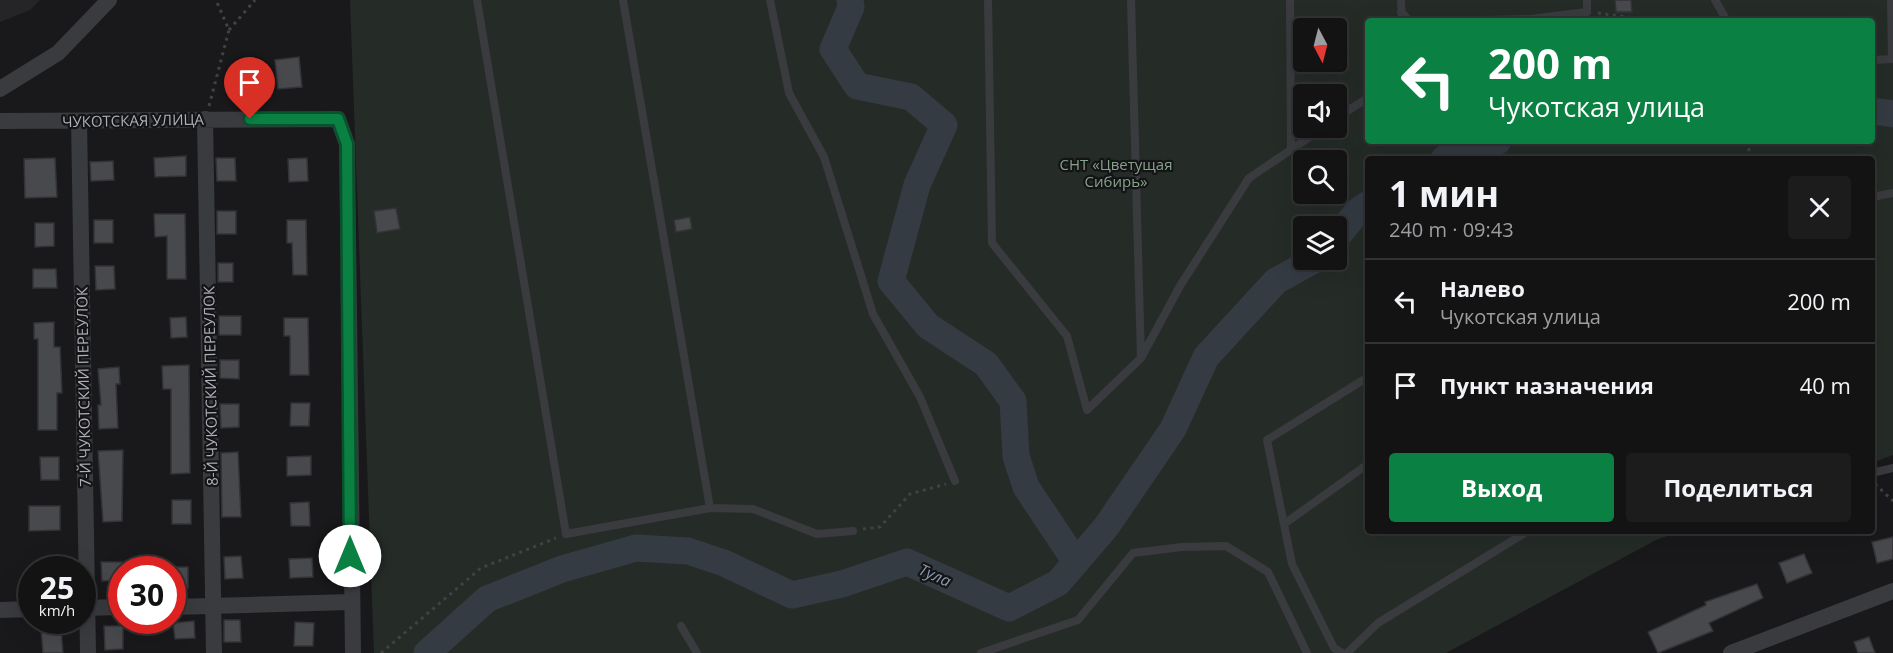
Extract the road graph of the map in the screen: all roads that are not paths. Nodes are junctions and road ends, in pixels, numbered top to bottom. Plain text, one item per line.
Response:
1 (109, 0) edge
2 (477, 0) edge
3 (623, 0) edge
4 (770, 0) edge
5 (988, 0) edge
6 (1131, 0) edge
7 (1290, 0) edge
8 (1401, 0) edge
9 (1587, 0) edge
10 (1715, 0) edge
11 (1891, 0) edge
12 (1587, 12) junction
13 (1401, 16) edge
14 (1538, 18) edge
15 (1564, 18) edge
16 (1725, 18) edge
17 (1893, 59) edge
18 (1875, 60) edge
19 (0, 89) edge
20 (1365, 100) edge
21 (1347, 111) edge
22 (206, 119) junction
23 (79, 121) junction
24 (0, 122) edge
25 (1307, 138) edge
26 (1291, 148) junction
27 (1893, 193) edge
28 (1875, 196) edge
29 (1140, 358) junction
30 (1365, 379) edge
31 (1365, 466) edge
32 (1893, 468) edge
33 (1875, 472) edge
34 (955, 481) road end
35 (711, 508) junction
36 (1284, 524) junction
37 (853, 531) road end
38 (1523, 534) edge
39 (84, 556) edge
40 (1893, 591) edge
41 (350, 602) junction
42 (186, 607) edge
43 (213, 607) junction
44 (0, 609) edge
45 (18, 609) edge
46 (681, 626) dead end
47 (87, 634) edge
48 (88, 653) edge
49 (214, 653) edge
50 (353, 653) edge
51 (697, 653) edge
52 (981, 653) edge
53 (1307, 653) edge
54 (1342, 653) edge
55 (1347, 653) edge
56 (1731, 653) edge

1 - 19 street
2 - 35 lane
3 - 35 lane
4 - 34 lane
5 - 29 lane
6 - 29 lane
7 - 26 lane
8 - 13 lane
9 - 12 lane
10 - 16 lane
11 - 17 lane
12 - 14 lane
12 - 15 lane
17 - 18 lane
20 - 21 lane
22 - 23 street, ЧУКОТСКАЯ УЛИЦА
22 - 41 street, ЧУКОТСКАЯ УЛИЦА
22 - 43 street, 8-Й ЧУКОТСКИЙ ПЕРЕУЛОК
23 - 24 street, ЧУКОТСКАЯ УЛИЦА
23 - 39 street, 7-Й ЧУКОТСКИЙ ПЕРЕУЛОК
25 - 26 lane
26 - 29 lane
27 - 28 lane
30 - 36 lane
31 - 36 lane
32 - 33 lane
35 - 37 lane
36 - 54 lane
38 - 55 lane
40 - 56 street
41 - 43 street
41 - 50 street
42 - 43 street
43 - 49 street, 8-Й ЧУКОТСКИЙ ПЕРЕУЛОК
44 - 45 street
46 - 51 lane
47 - 48 street, 7-Й ЧУКОТСКИЙ ПЕРЕУЛОК
52 - 53 lane

